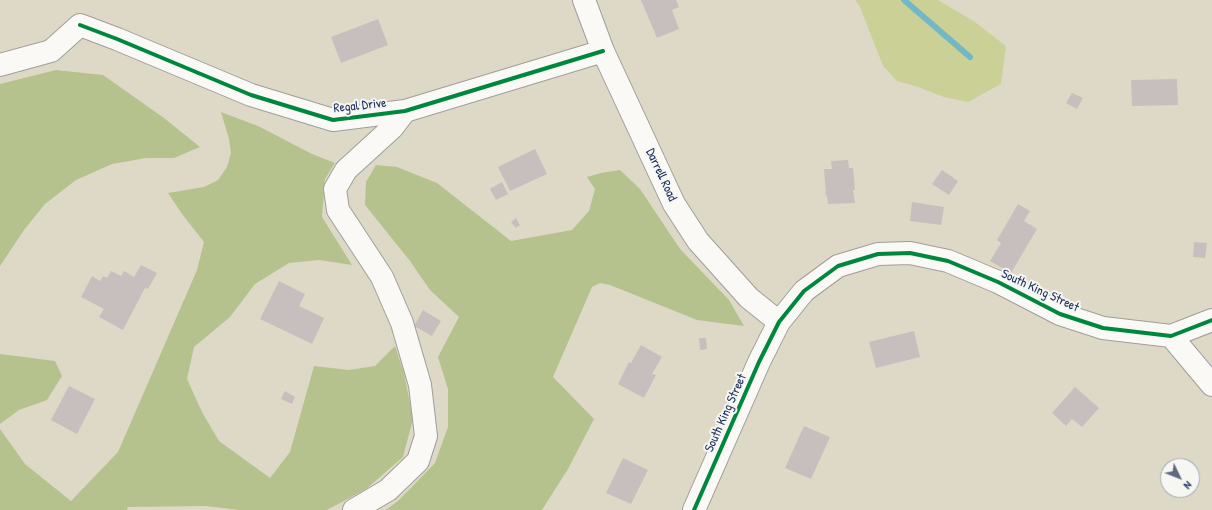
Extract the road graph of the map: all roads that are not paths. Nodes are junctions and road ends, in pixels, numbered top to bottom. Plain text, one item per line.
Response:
1 (584, 0) edge
2 (603, 52) junction
3 (0, 65) edge
4 (405, 111) junction
5 (1212, 320) edge
6 (779, 322) junction
7 (1171, 336) junction
8 (1212, 385) edge
9 (354, 510) edge
10 (694, 510) edge

1 - 2 street, Darrell Road
2 - 4 street, Regal Drive
2 - 6 street, Darrell Road
3 - 4 street, Regal Drive
4 - 9 street
5 - 7 street, South King Street
6 - 7 street, South King Street
6 - 10 street, South King Street
7 - 8 street

